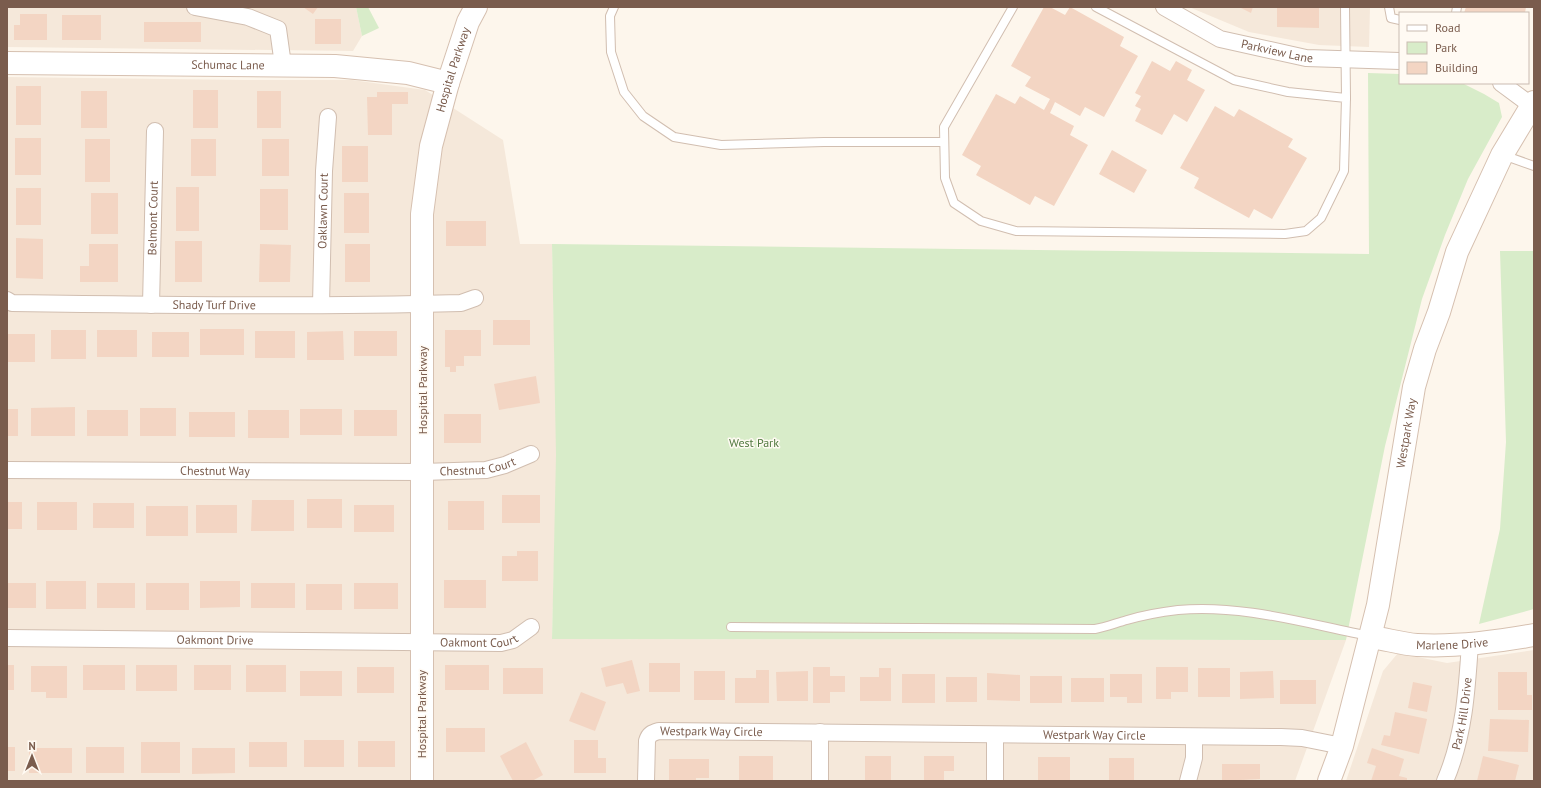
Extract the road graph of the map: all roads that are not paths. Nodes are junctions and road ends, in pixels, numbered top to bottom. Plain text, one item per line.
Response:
1 (195, 7) edge
2 (476, 7) edge
3 (614, 7) edge
4 (1013, 7) edge
5 (1096, 7) edge
6 (1164, 7) edge
7 (1345, 7) edge
8 (1389, 7) edge
9 (1399, 20) edge
10 (1346, 59) junction
11 (1399, 61) edge
12 (7, 63) edge
13 (283, 65) junction
14 (448, 83) junction
15 (1503, 84) edge
16 (1346, 98) junction
17 (1533, 104) edge
18 (328, 117) dead end
19 (155, 131) dead end
20 (944, 142) junction
21 (1502, 155) junction
22 (1534, 166) edge
23 (475, 298) dead end
24 (7, 300) edge
25 (423, 304) junction
26 (151, 305) junction
27 (320, 305) junction
28 (531, 454) dead end
29 (7, 470) edge
30 (422, 472) junction
31 (531, 627) dead end
32 (731, 627) dead end
33 (1534, 635) edge
34 (1371, 637) junction
35 (7, 638) edge
36 (422, 643) junction
37 (1470, 643) junction
38 (820, 732) junction
39 (995, 735) junction
40 (1194, 737) junction
41 (1342, 746) junction
42 (422, 781) edge
43 (646, 781) edge
44 (820, 781) edge
45 (995, 781) edge
46 (1188, 781) edge
47 (1329, 781) edge
48 (1445, 781) edge

1 - 13 street
2 - 14 street, Hospital Parkway
3 - 20 lane
4 - 20 lane
5 - 16 lane
6 - 10 street, Parkview Lane
7 - 10 lane
8 - 9 lane
10 - 11 street, Parkview Lane
10 - 16 lane
12 - 13 street, Schumac Lane
13 - 14 street, Schumac Lane
14 - 25 street, Hospital Parkway
15 - 17 street
16 - 20 lane
17 - 21 street, Westpark Way
18 - 27 street, Oaklawn Court
19 - 26 street, Belmont Court
21 - 22 lane
21 - 34 street, Westpark Way
23 - 25 street, Shady Turf Drive
24 - 26 street, Shady Turf Drive
25 - 27 street, Shady Turf Drive
25 - 30 street, Hospital Parkway
26 - 27 street, Shady Turf Drive
28 - 30 street, Chestnut Court
29 - 30 street, Chestnut Way
30 - 36 street, Hospital Parkway
31 - 36 street, Oakmont Court
32 - 34 lane
33 - 37 street, Marlene Drive
34 - 37 street, Marlene Drive
34 - 41 street, Westpark Way
35 - 36 street, Oakmont Drive
36 - 42 street, Hospital Parkway
37 - 48 street, Park Hill Drive
38 - 39 street, Westpark Way Circle
38 - 43 street, Westpark Way Circle
38 - 44 street
39 - 40 street, Westpark Way Circle
39 - 45 street
40 - 41 street, Westpark Way Circle
40 - 46 street
41 - 47 street, Westpark Way

